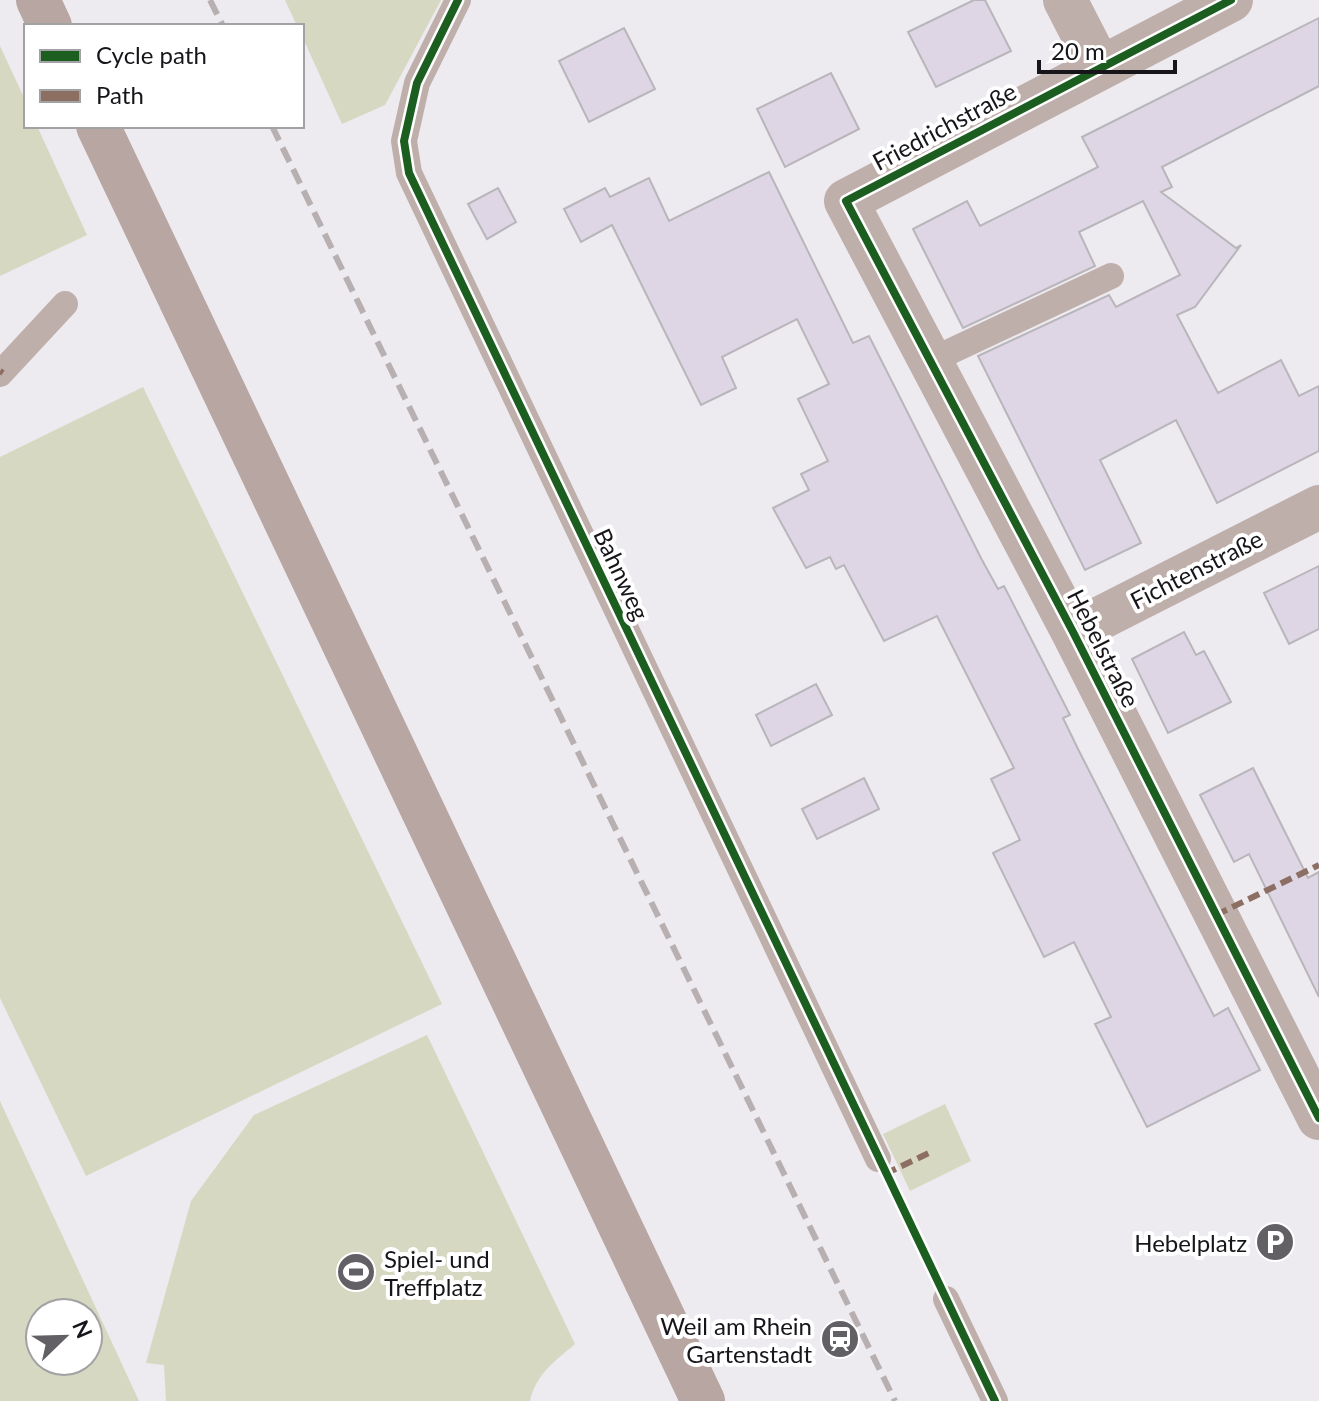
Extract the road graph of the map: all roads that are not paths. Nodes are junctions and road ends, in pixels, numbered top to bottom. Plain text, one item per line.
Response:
1 (38, 0) edge
2 (458, 0) edge
3 (1065, 0) edge
4 (1231, 0) edge
5 (49, 24) edge
6 (1099, 66) junction
7 (99, 128) edge
8 (846, 201) joint
9 (1111, 276) dead end
10 (65, 304) dead end
11 (930, 361) junction
12 (0, 374) edge
13 (1319, 507) edge
14 (1073, 632) junction
15 (1319, 1118) edge
16 (878, 1159) dead end
17 (946, 1299) dead end
18 (703, 1401) edge
19 (995, 1401) edge

1 - 5 main road
2 - 16 lane, Bahnweg
3 - 6 street
4 - 6 street, Friedrichstraße
6 - 8 street, Friedrichstraße
7 - 18 main road
8 - 11 street, Hebelstraße
9 - 11 lane
10 - 12 lane
11 - 14 street, Hebelstraße
13 - 14 street, Fichtenstraße
14 - 15 street, Hebelstraße
17 - 19 lane

